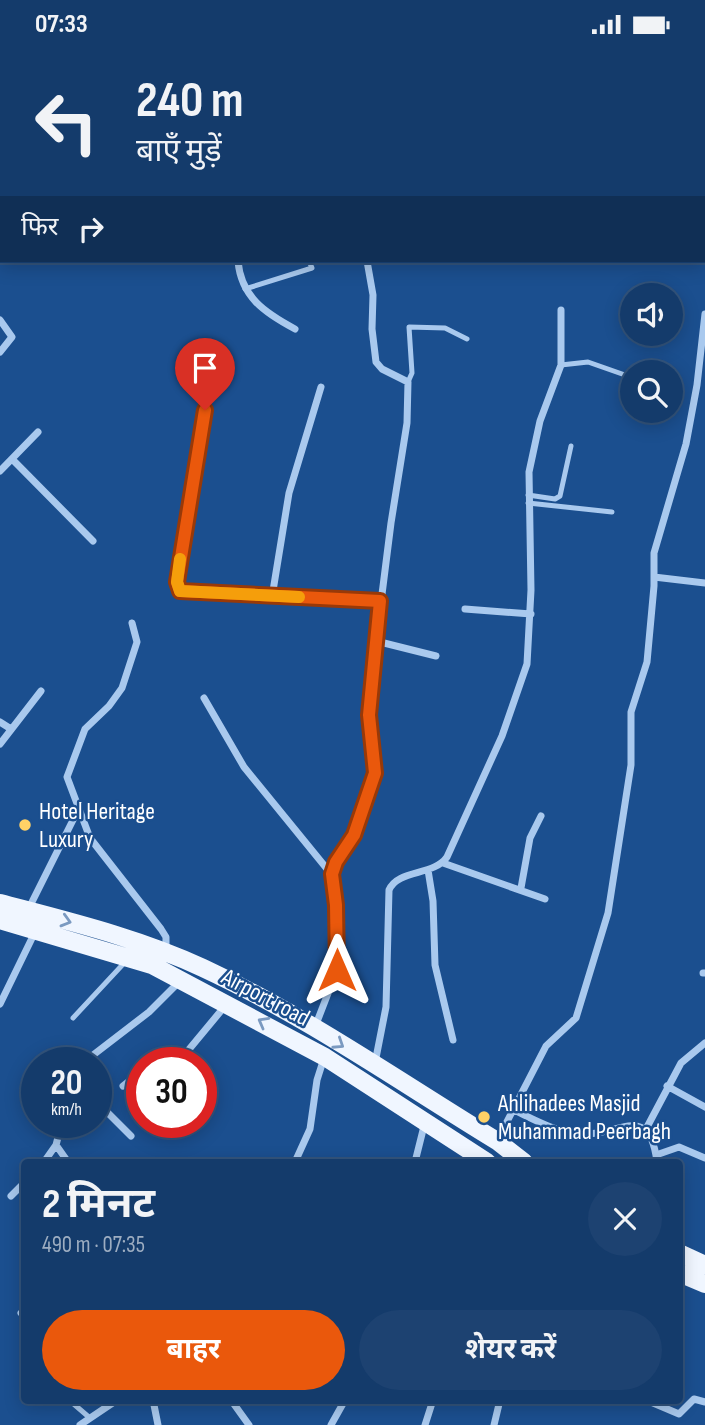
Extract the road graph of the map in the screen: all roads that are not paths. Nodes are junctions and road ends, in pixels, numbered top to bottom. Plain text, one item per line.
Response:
1 (238, 263) edge
2 (310, 263) edge
3 (367, 263) edge
4 (245, 289) junction
5 (561, 310) dead end
6 (705, 314) edge
7 (0, 320) edge
8 (295, 329) dead end
9 (467, 339) dead end
10 (0, 352) edge
11 (561, 365) junction
12 (620, 373) edge
13 (182, 377) dead end
14 (408, 382) junction
15 (321, 387) dead end
16 (38, 432) dead end
17 (571, 446) dead end
18 (13, 460) junction
19 (0, 471) edge
20 (528, 499) junction
21 (612, 512) dead end
22 (93, 541) dead end
23 (654, 577) junction
24 (705, 583) edge
25 (272, 597) junction
26 (380, 601) junction
27 (465, 609) dead end
28 (531, 614) junction
29 (132, 623) dead end
30 (376, 641) junction
31 (436, 656) dead end
32 (41, 691) dead end
33 (204, 698) dead end
34 (0, 722) edge
35 (11, 729) junction
36 (0, 744) edge
37 (80, 807) junction
38 (541, 816) dead end
39 (443, 863) junction
40 (428, 870) junction
41 (332, 874) junction
42 (521, 888) junction
43 (545, 899) dead end
44 (0, 902) edge
45 (28, 910) junction
46 (0, 921) edge
47 (35, 931) junction
48 (165, 954) junction
49 (129, 958) junction
50 (181, 980) junction
51 (227, 1003) junction
52 (0, 1004) edge
53 (73, 1018) dead end
54 (315, 1028) junction
55 (453, 1040) dead end
56 (705, 1043) edge
57 (104, 1047) edge
58 (192, 1047) edge
59 (325, 1057) junction
60 (374, 1067) junction
61 (126, 1084) edge
62 (123, 1086) dead end
63 (667, 1086) junction
64 (705, 1107) edge
65 (514, 1110) junction
66 (112, 1117) edge
67 (425, 1122) junction
68 (646, 1129) junction
69 (126, 1131) edge
70 (58, 1138) edge
71 (497, 1141) junction
72 (56, 1145) junction
73 (656, 1158) edge
74 (705, 1158) edge
75 (46, 1159) edge
76 (66, 1159) edge
77 (296, 1159) edge
78 (416, 1159) edge
79 (482, 1159) edge
80 (520, 1159) edge
81 (21, 1186) edge
82 (11, 1196) dead end
83 (683, 1255) edge
84 (705, 1265) edge
85 (683, 1275) edge
86 (705, 1284) edge
87 (705, 1402) edge
88 (74, 1404) edge
89 (111, 1404) edge
90 (154, 1404) edge
91 (234, 1404) edge
92 (343, 1404) edge
93 (432, 1404) edge
94 (499, 1404) edge
95 (655, 1404) edge
96 (90, 1418) junction
97 (80, 1425) edge
98 (158, 1425) edge
99 (249, 1425) edge
100 (331, 1425) edge
101 (425, 1425) edge
102 (494, 1425) edge

1 - 4 street
2 - 4 lane
3 - 14 street
4 - 8 street
5 - 11 street
6 - 23 street
7 - 10 street
9 - 14 lane
11 - 12 lane
11 - 20 street
13 - 25 street
14 - 26 street
15 - 25 street
16 - 18 street
17 - 20 lane
18 - 19 street
18 - 22 street
20 - 21 lane
20 - 28 street
23 - 24 street
23 - 65 street
25 - 26 street
26 - 30 street
27 - 28 street
28 - 39 street
29 - 37 street
30 - 31 street
30 - 41 street
32 - 35 street
33 - 41 street
34 - 35 street
35 - 36 street
37 - 45 street
37 - 48 street
38 - 42 street
39 - 40 street
39 - 42 street
40 - 55 street
40 - 60 street
41 - 54 street
42 - 43 street
44 - 45 main road
45 -> 48 main road
46 - 47 main road, Airport road
47 - 49 main road, Airport road
47 - 52 street
48 - 54 main road
49 - 50 main road, Airport road
49 - 53 lane
50 - 51 main road, Airport road
50 - 57 street
51 - 58 street
59 -> 51 main road, Airport road
54 -> 60 main road
56 - 63 street
59 - 67 main road, Airport road
59 - 77 street
60 - 71 main road
61 - 62 street
63 - 64 street
63 - 68 street
65 - 68 street
65 - 71 street
66 - 69 street
67 - 78 street
67 - 79 main road, Airport road
68 - 73 street
70 - 72 street
71 - 80 main road
72 - 75 street
72 - 76 street
73 - 74 street
81 - 82 street
83 - 84 main road
85 - 86 main road
87 - 95 street
88 - 96 lane
89 - 96 street
90 - 98 street
91 - 99 street
92 - 100 street
93 - 101 street
94 - 102 street
96 - 97 street

